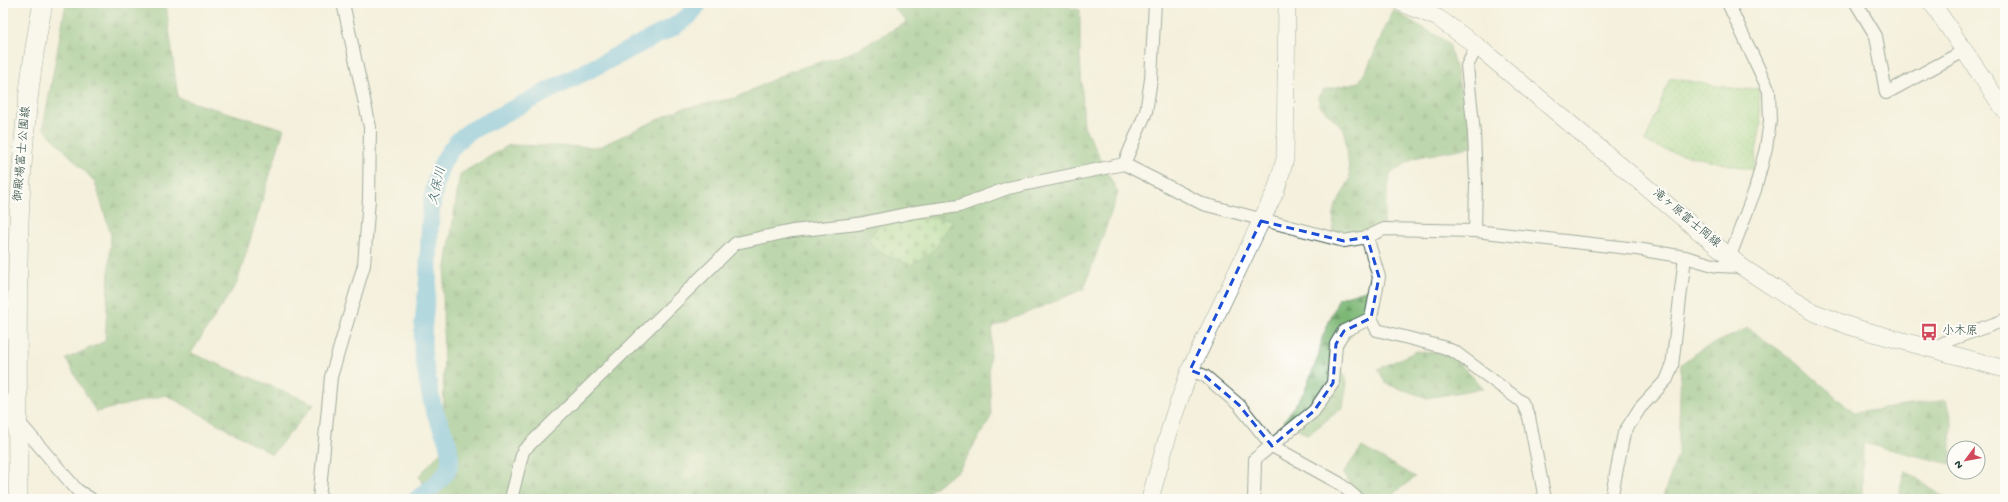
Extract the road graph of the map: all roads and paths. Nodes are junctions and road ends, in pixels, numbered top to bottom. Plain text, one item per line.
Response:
1 (43, 3) edge
2 (343, 3) edge
3 (1155, 3) edge
4 (1287, 3) edge
5 (1402, 3) edge
6 (1728, 3) edge
7 (1856, 3) edge
8 (1932, 3) edge
9 (1477, 46) junction
10 (1964, 51) junction
11 (2005, 111) edge
12 (1124, 164) junction
13 (1261, 220) junction
14 (1475, 231) junction
15 (1367, 237) junction
16 (1685, 257) junction
17 (1736, 261) junction
18 (1371, 318) junction
19 (2005, 320) edge
20 (1932, 349) junction
21 (2005, 369) edge
22 (1190, 370) junction
23 (13, 410) edge
24 (1272, 446) junction
25 (18, 499) edge
26 (91, 499) edge
27 (319, 499) edge
28 (511, 499) edge
29 (1150, 499) edge
30 (1254, 499) edge
31 (1358, 499) edge
32 (1545, 499) edge
33 (1611, 499) edge

1 - 23 main road, 御殿場富士公園線
2 - 27 street
3 - 12 street
4 - 13 main road
5 - 9 main road, 滝ヶ原富士岡線
6 - 17 street
7 - 10 street
8 - 10 main road
9 - 14 street
9 - 17 main road, 滝ヶ原富士岡線
10 - 11 main road
12 - 13 street
12 - 28 street
13 - 15 street
13 - 22 main road
14 - 15 street
14 - 16 street
15 - 18 street
16 - 17 street
16 - 33 street
17 - 20 main road, 滝ヶ原富士岡線
18 - 24 street
18 - 32 street
19 - 20 street
20 - 21 main road, 滝ヶ原富士岡線
22 - 24 street
22 - 29 main road
23 - 25 main road, 御殿場富士公園線
23 - 26 street
24 - 30 street
24 - 31 street

